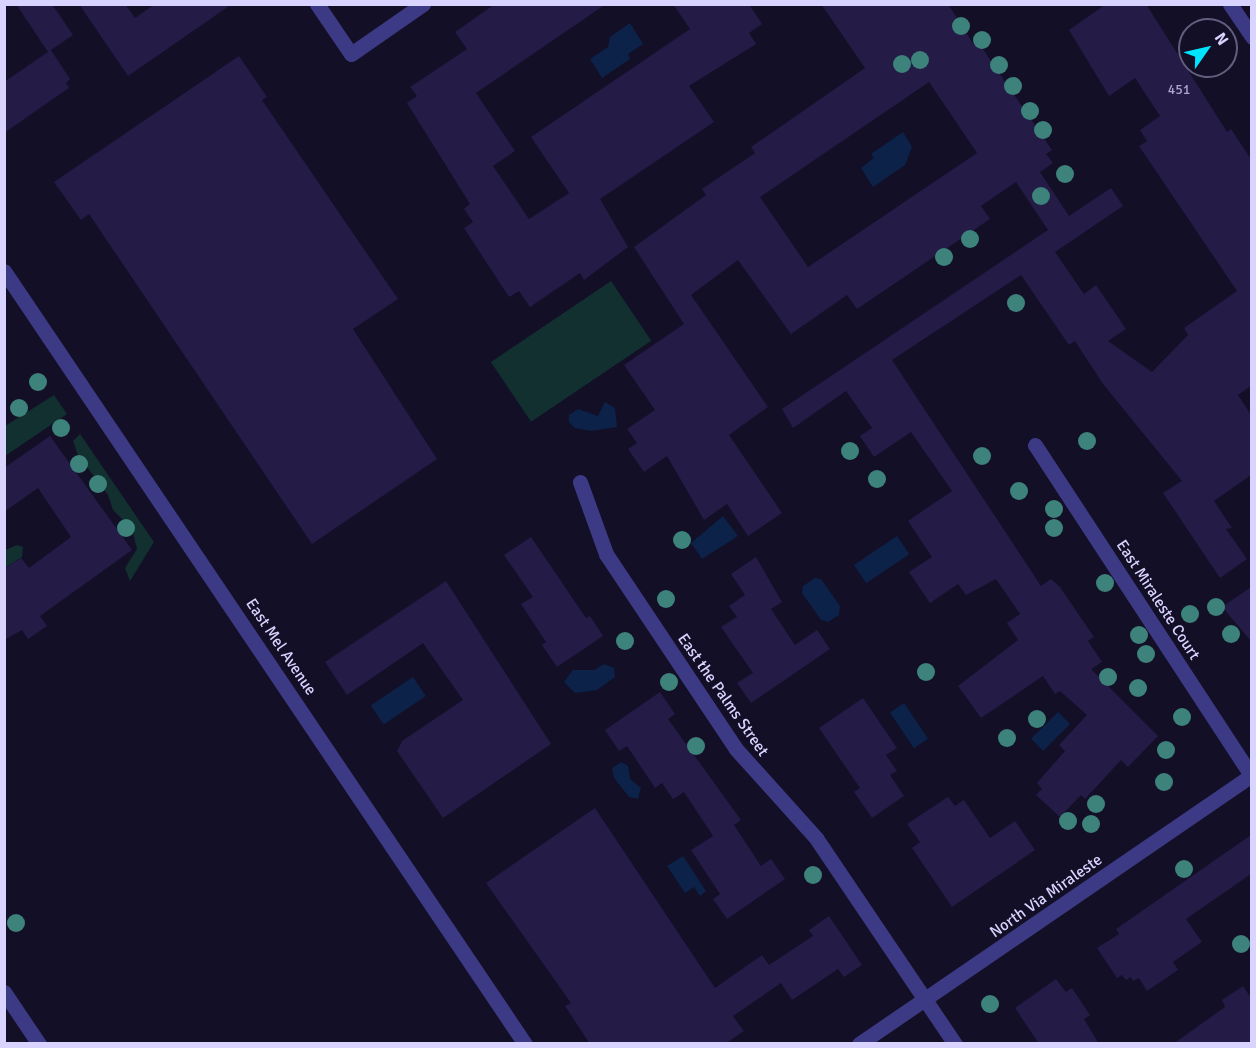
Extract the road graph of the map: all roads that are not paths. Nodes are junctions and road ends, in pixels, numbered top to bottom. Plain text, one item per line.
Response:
1 (317, 4) edge
2 (423, 4) edge
3 (1230, 4) edge
4 (1251, 37) edge
5 (4, 271) edge
6 (1035, 445) dead end
7 (580, 482) dead end
8 (1251, 775) edge
9 (4, 992) edge
10 (925, 1001) junction
11 (39, 1044) edge
12 (525, 1044) edge
13 (859, 1044) edge
14 (955, 1044) edge

1 - 2 street
3 - 4 street
5 - 12 street, East Mel Avenue
6 - 8 street, East Miraleste Court
7 - 10 street, East the Palms Street
8 - 10 street, North Via Miraleste
9 - 11 street
10 - 13 street, North Via Miraleste
10 - 14 street, East the Palms Street

